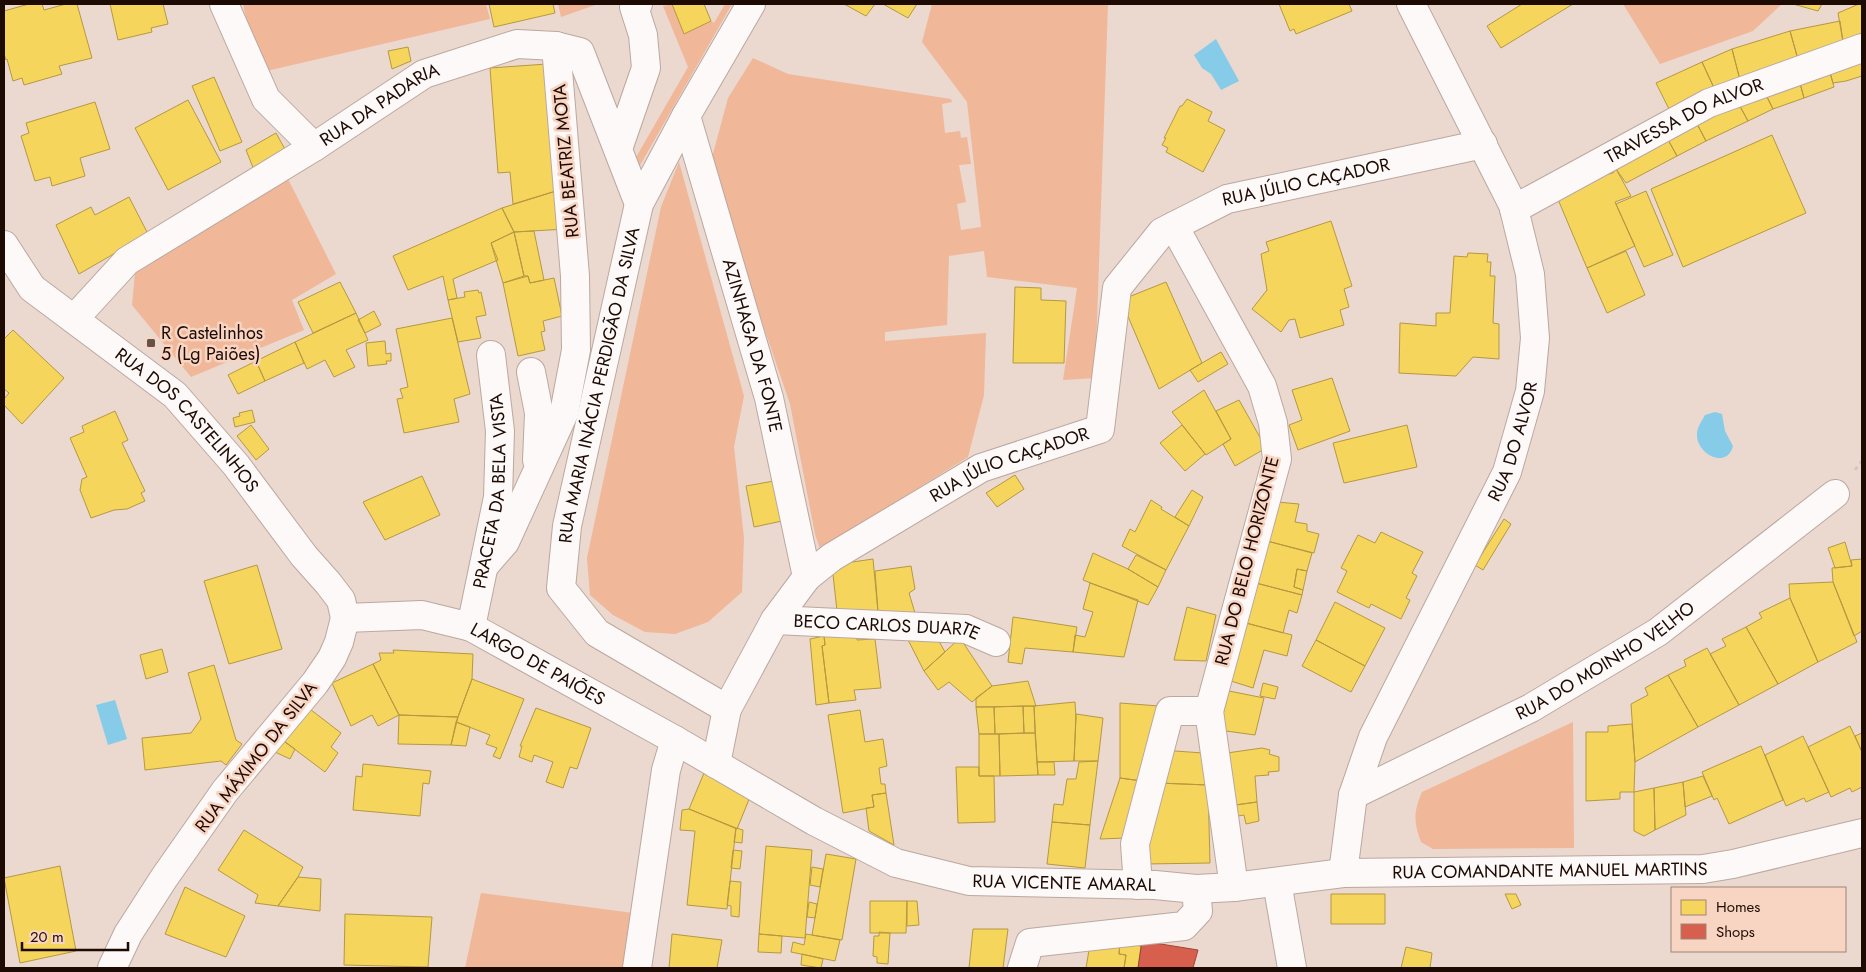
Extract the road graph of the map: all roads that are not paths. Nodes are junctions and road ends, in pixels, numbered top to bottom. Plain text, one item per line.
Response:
1 (224, 4) edge
2 (638, 4) edge
3 (750, 4) edge
4 (1411, 4) edge
5 (556, 46) junction
6 (1862, 48) edge
7 (686, 116) junction
8 (1483, 144) junction
9 (314, 147) junction
10 (618, 149) junction
11 (639, 204) junction
12 (1514, 209) junction
13 (1174, 226) junction
14 (4, 245) edge
15 (74, 319) junction
16 (491, 355) dead end
17 (531, 372) dead end
18 (536, 473) junction
19 (1836, 494) dead end
20 (484, 566) junction
21 (807, 577) junction
22 (345, 618) junction
23 (775, 620) junction
24 (471, 627) junction
25 (996, 642) dead end
26 (727, 709) junction
27 (1209, 711) junction
28 (675, 740) junction
29 (716, 764) junction
30 (1353, 794) junction
31 (1862, 833) edge
32 (896, 863) joint
33 (1343, 873) junction
34 (1277, 882) junction
35 (1138, 886) junction
36 (1234, 887) junction
37 (1196, 888) junction
38 (112, 968) edge
39 (637, 968) edge
40 (1022, 968) edge
41 (1292, 968) edge

1 - 9 street
2 - 10 street
3 - 7 street, RUA MARIA INÁCIA PERDIGÃO DA SILVA
4 - 8 street, RUA DO ALVOR
5 - 9 street, RUA DA PADARIA
5 - 10 street, RUA DA PADARIA
5 - 18 street, RUA BEATRIZ MOTA
6 - 12 street, TRAVESSA DO ALVOR
7 - 11 street, RUA MARIA INÁCIA PERDIGÃO DA SILVA
7 - 21 street, AZINHAGA DA FONTE
8 - 12 street, RUA DO ALVOR
8 - 13 street, RUA JÚLIO CAÇADOR
9 - 15 street, RUA DA PADARIA
10 - 11 street, RUA DA PADARIA
11 - 26 street, RUA MARIA INÁCIA PERDIGÃO DA SILVA
12 - 30 street, RUA DO ALVOR
13 - 21 street, RUA JÚLIO CAÇADOR
13 - 27 street, RUA DO BELO HORIZONTE
14 - 15 street, RUA DOS CASTELINHOS
15 - 22 street, RUA DOS CASTELINHOS
16 - 20 street, PRACETA DA BELA VISTA
17 - 18 street
18 - 20 street, RUA BEATRIZ MOTA
19 - 30 street, RUA DO MOINHO VELHO
20 - 24 street, PRACETA DA BELA VISTA
21 - 23 street, RUA JÚLIO CAÇADOR
22 - 24 street, LARGO DE PAIÕES
22 - 38 street, RUA MÁXIMO DA SILVA
23 - 25 street, BECO CARLOS DUARTE
23 - 26 street
24 - 28 street, LARGO DE PAIÕES
26 - 29 street
27 - 35 street
27 - 36 street, RUA DO BELO HORIZONTE
28 - 29 street, LARGO DE PAIÕES
28 - 39 street
29 - 32 street, LARGO DE PAIÕES
30 - 33 street, RUA DO ALVOR
31 - 33 street, RUA COMANDANTE MANUEL MARTINS
32 - 35 street, RUA VICENTE AMARAL
33 - 34 street, RUA COMANDANTE MANUEL MARTINS
34 - 36 street, RUA COMANDANTE MANUEL MARTINS
34 - 41 street
35 - 37 street, RUA VICENTE AMARAL
36 - 37 street, RUA VICENTE AMARAL
37 - 40 street

